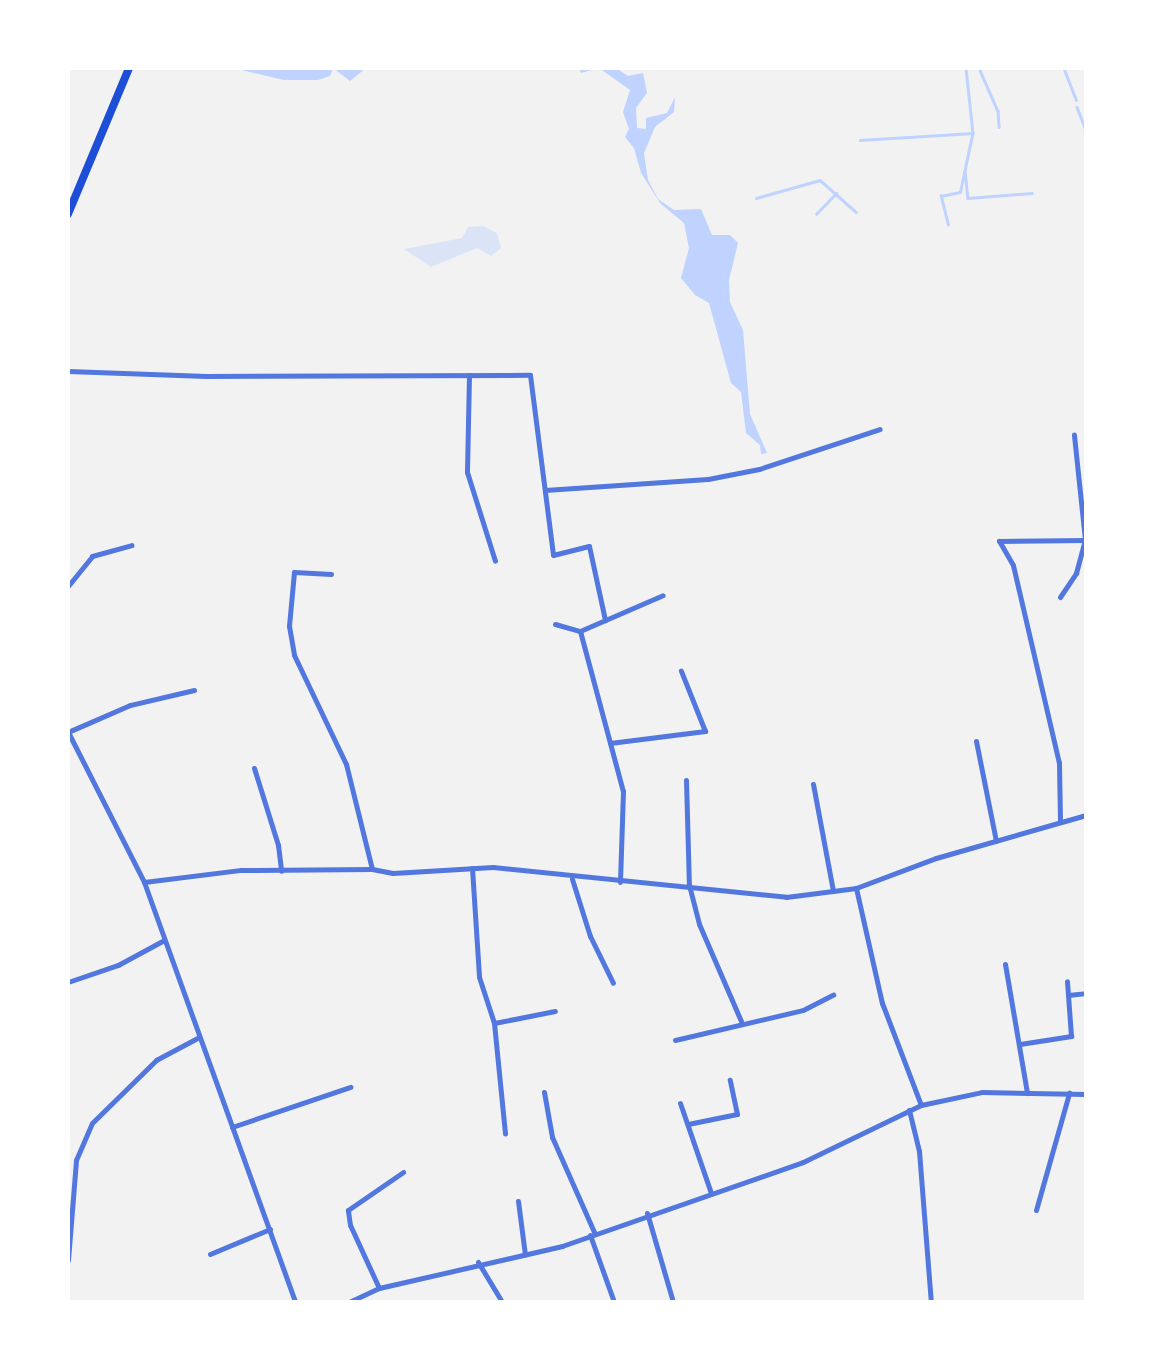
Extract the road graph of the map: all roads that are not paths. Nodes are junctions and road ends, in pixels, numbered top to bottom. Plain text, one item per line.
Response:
1 (130, 68) edge
2 (68, 214) edge
3 (68, 371) edge
4 (469, 376) junction
5 (880, 429) dead end
6 (1074, 434) dead end
7 (544, 490) junction
8 (1086, 540) edge
9 (132, 545) dead end
10 (495, 561) dead end
11 (332, 574) dead end
12 (68, 586) edge
13 (663, 594) dead end
14 (1060, 597) dead end
15 (605, 620) junction
16 (555, 624) dead end
17 (580, 631) junction
18 (682, 671) dead end
19 (194, 690) dead end
20 (976, 741) dead end
21 (610, 743) junction
22 (254, 768) dead end
23 (686, 780) dead end
24 (813, 784) dead end
25 (1086, 815) edge
26 (1060, 822) junction
27 (996, 841) junction
28 (472, 868) junction
29 (372, 869) junction
30 (281, 871) junction
31 (572, 878) junction
32 (144, 882) junction
33 (620, 882) junction
34 (690, 885) junction
35 (856, 888) junction
36 (833, 891) junction
37 (164, 940) junction
38 (1005, 964) dead end
39 (1068, 981) dead end
40 (68, 982) edge
41 (613, 983) dead end
42 (1086, 993) edge
43 (1068, 994) junction
44 (833, 995) dead end
45 (555, 1011) dead end
46 (741, 1021) junction
47 (494, 1023) junction
48 (199, 1037) junction
49 (675, 1040) dead end
50 (1019, 1044) junction
51 (730, 1080) dead end
52 (350, 1087) dead end
53 (544, 1092) dead end
54 (1027, 1093) junction
55 (1069, 1093) junction
56 (1086, 1094) edge
57 (680, 1102) dead end
58 (921, 1105) junction
59 (909, 1110) junction
60 (688, 1124) junction
61 (232, 1127) junction
62 (504, 1133) dead end
63 (403, 1172) dead end
64 (711, 1192) junction
65 (518, 1201) dead end
66 (1036, 1210) dead end
67 (647, 1213) junction
68 (270, 1230) junction
69 (592, 1234) junction
70 (210, 1254) dead end
71 (525, 1255) junction
72 (68, 1260) edge
73 (478, 1262) junction
74 (379, 1288) junction
75 (354, 1301) edge
76 (294, 1302) edge
77 (502, 1302) edge
78 (614, 1302) edge
79 (673, 1302) edge
80 (931, 1302) edge

1 - 2 main road
3 - 4 street
4 - 7 street
4 - 10 street
5 - 7 street
6 - 8 street
7 - 15 street
8 - 14 street
8 - 26 street
9 - 12 street
11 - 29 street
13 - 15 street
15 - 17 street
16 - 17 street
17 - 21 street
18 - 21 street
19 - 32 street
20 - 27 street
21 - 33 street
22 - 30 street
23 - 34 street
24 - 36 street
25 - 26 street
26 - 27 street
27 - 35 street
28 - 29 street
28 - 31 street
28 - 47 street
29 - 30 street
30 - 32 street
31 - 33 street
31 - 41 street
32 - 37 street
33 - 34 street
34 - 36 street
34 - 46 street
35 - 36 street
35 - 58 street
37 - 40 street
37 - 48 street
38 - 50 street
39 - 43 street
42 - 43 street
43 - 50 street
44 - 46 street
45 - 47 street
46 - 49 street
47 - 62 street
48 - 61 street
48 - 72 street
50 - 54 street
51 - 60 street
52 - 61 street
53 - 69 street
54 - 55 street
54 - 58 street
55 - 56 street
55 - 66 street
57 - 60 street
58 - 59 street
59 - 64 street
59 - 80 street
60 - 64 street
61 - 68 street
63 - 74 street
64 - 67 street
65 - 71 street
67 - 69 street
67 - 79 street
68 - 70 street
68 - 76 street
69 - 71 street
69 - 78 street
71 - 73 street
73 - 74 street
73 - 77 street
74 - 75 street

